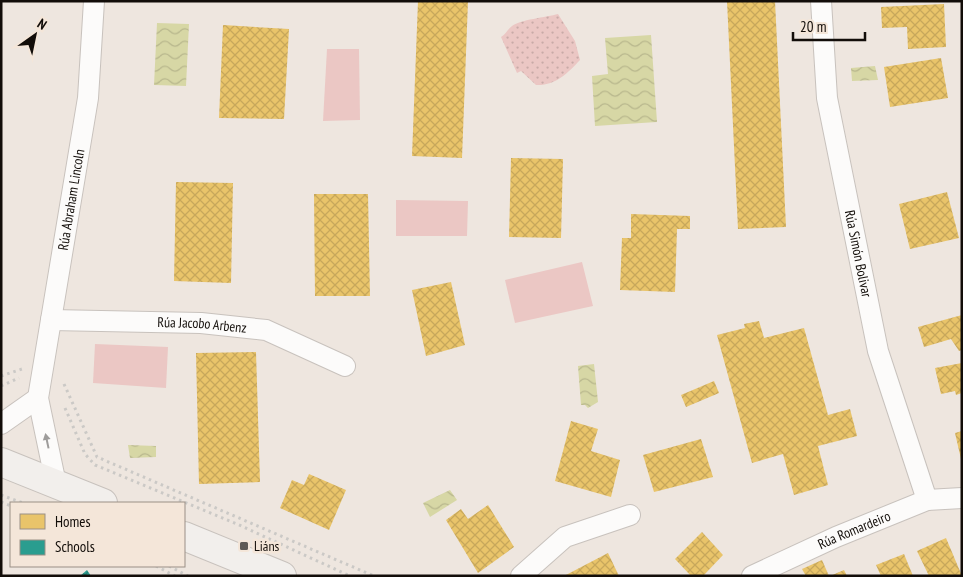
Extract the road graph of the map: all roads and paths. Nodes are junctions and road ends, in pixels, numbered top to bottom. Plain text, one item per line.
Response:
1 (94, 1) edge
2 (821, 1) edge
3 (51, 320) junction
4 (345, 366) dead end
5 (40, 384) junction
6 (1, 424) edge
7 (1, 462) edge
8 (56, 484) junction
9 (1, 495) edge
10 (962, 498) edge
11 (927, 500) junction
12 (20, 502) edge
13 (100, 502) edge
14 (183, 502) edge
15 (185, 503) edge
16 (630, 515) dead end
17 (185, 536) edge
18 (158, 567) edge
19 (171, 567) edge
20 (175, 576) edge
21 (188, 576) edge
22 (282, 576) edge
23 (350, 576) edge
24 (374, 576) edge
25 (521, 576) edge
26 (752, 576) edge

1 - 3 street, Rúa Abraham Lincoln
2 - 11 street, Rúa Simón Bolivar
3 - 4 street, Rúa Jacobo Arbenz
3 - 5 street, Rúa Abraham Lincoln
5 - 6 street
8 -> 5 street, Rúa Abraham Lincoln
5 - 14 path
5 - 24 path
7 - 8 main road
8 - 13 main road
9 - 12 path
10 - 11 street, Rúa Romardeiro
11 - 26 street, Rúa Romardeiro
15 - 23 path
16 - 25 street
17 - 22 main road
18 - 20 path
19 - 21 path

